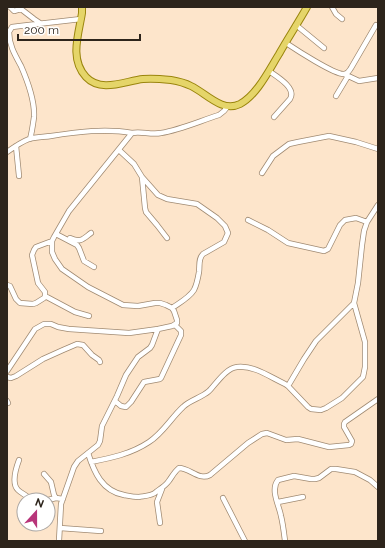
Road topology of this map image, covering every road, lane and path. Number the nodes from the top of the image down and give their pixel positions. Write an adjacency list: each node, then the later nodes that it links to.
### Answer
1 (10, 7): 7 (street)
2 (82, 7): 5 (main road)
3 (307, 7): 8 (main road)
4 (332, 7): 6 (street)
5 (81, 19): 7 (street); 16 (main road)
6 (342, 19)
7 (40, 23): 19 (street)
8 (296, 25): 10 (main road); 11 (street)
9 (376, 25): 13 (street)
10 (286, 43): 12 (main road); 13 (street)
11 (324, 48)
12 (269, 71): 16 (main road); 17 (street)
13 (346, 75): 14 (street); 15 (street)
14 (378, 78)
15 (336, 96)
16 (228, 106): 18 (street)
17 (274, 117)
18 (132, 133): 19 (street); 22 (street)
19 (30, 139): 20 (street)
20 (16, 146): 23 (street); 25 (street)
21 (378, 149): 24 (street)
22 (119, 150): 26 (street); 31 (street)
23 (7, 152)
24 (262, 172)
25 (19, 176)
26 (142, 177): 32 (street); 39 (street)
27 (378, 205): 29 (street)
28 (248, 220): 29 (street)
29 (367, 222): 38 (street)
30 (92, 233): 33 (street)
31 (56, 234): 33 (street); 34 (street)
32 (167, 238)
33 (65, 239): 35 (street)
34 (52, 242): 37 (street); 39 (street)
35 (94, 267)
36 (7, 285): 37 (street)
37 (45, 296): 40 (street)
38 (354, 302): 46 (street); 46 (street)
39 (172, 308): 41 (street)
40 (89, 316)
41 (175, 325): 42 (street); 48 (street)
42 (158, 329): 44 (street); 48 (street)
43 (100, 362): 45 (street)
44 (7, 371)
45 (7, 377)
46 (288, 386): 51 (street)
47 (378, 400): 53 (street)
48 (115, 401): 49 (street)
49 (88, 453): 51 (street); 61 (street)
50 (19, 460): 55 (street)
51 (91, 462): 57 (street)
52 (44, 474): 56 (street)
53 (163, 486): 57 (street); 62 (street)
54 (378, 487): 63 (street)
55 (21, 492)
56 (53, 492)
57 (153, 494): 62 (street)
58 (303, 497): 63 (street)
59 (56, 498): 61 (street)
60 (223, 498): 68 (street)
61 (63, 499): 65 (street)
62 (158, 499): 64 (street)
63 (278, 502): 69 (street)
64 (160, 524)
65 (60, 528): 66 (street); 67 (street)
66 (101, 531)
67 (59, 541)
68 (245, 541)
69 (285, 541)

